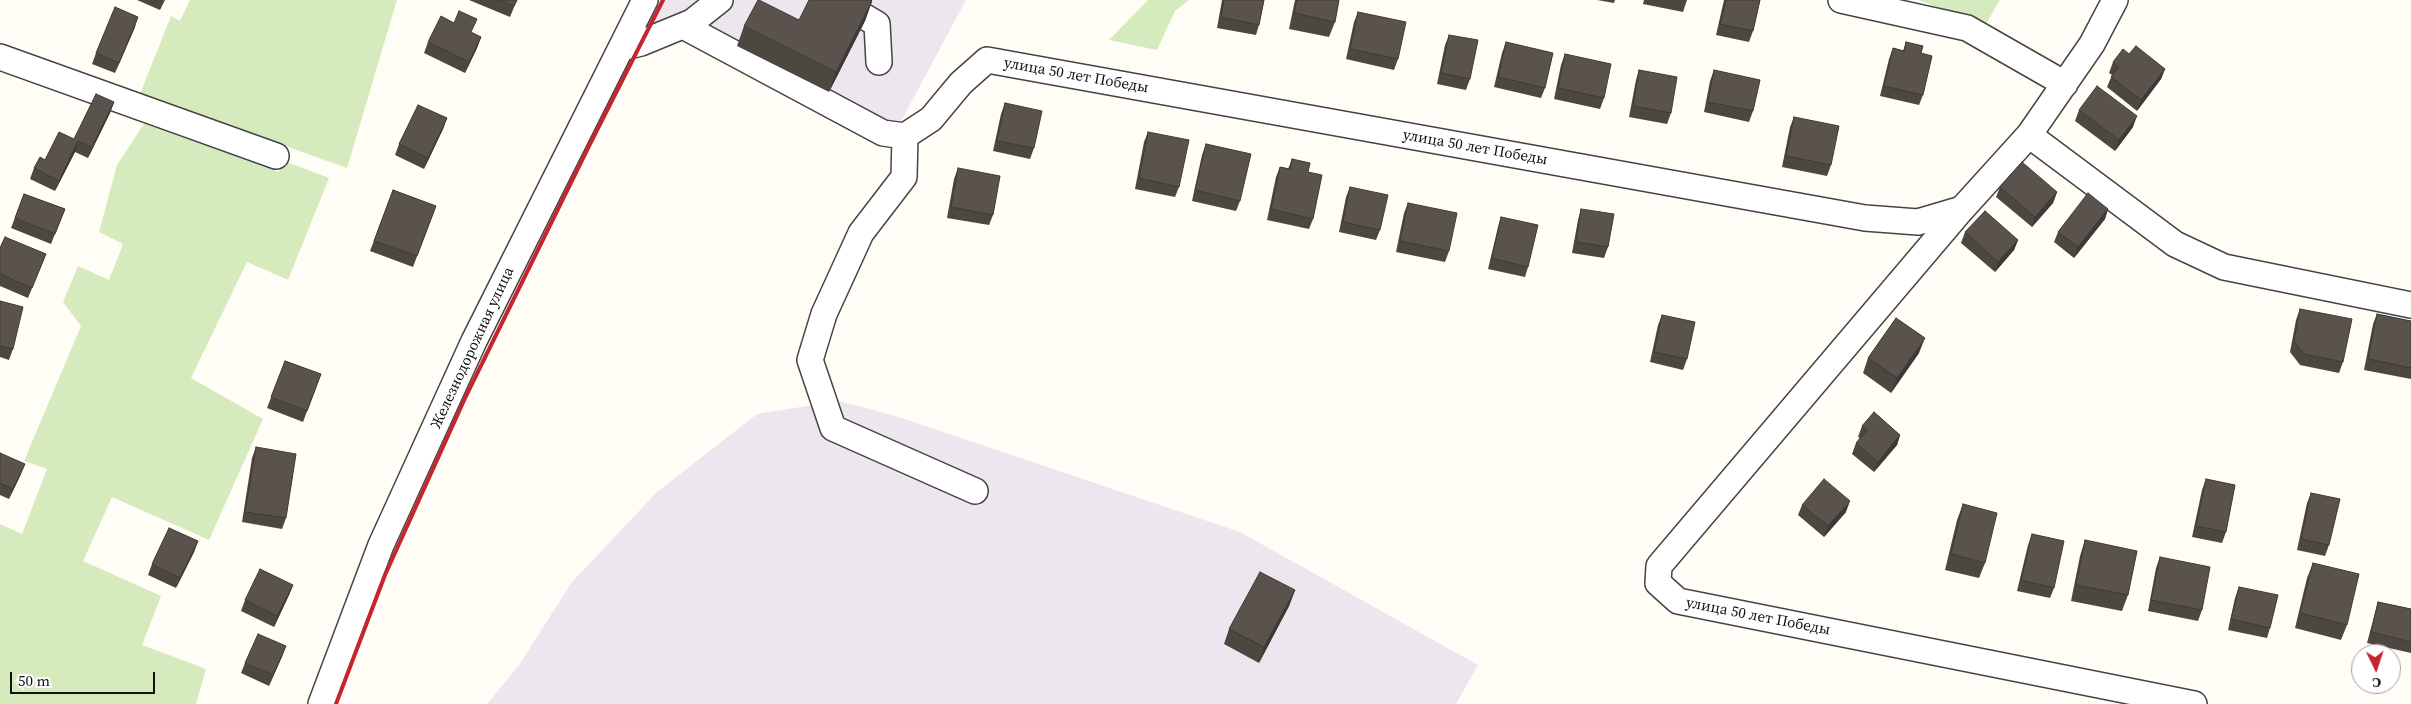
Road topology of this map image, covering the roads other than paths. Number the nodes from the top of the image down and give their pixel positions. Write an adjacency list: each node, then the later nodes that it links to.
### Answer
1 (645, 0): 7 (street, Железнодорожная улица)
2 (720, 0): 6 (street)
3 (836, 0): 9 (street)
4 (1841, 0): 10 (street)
5 (2115, 0): 10 (street, улица 50 лет Победы)
6 (683, 26): 7 (street); 12 (street)
7 (621, 48): 17 (street, Железнодорожная улица)
8 (0, 57): 13 (street)
9 (878, 62)
10 (2065, 84): 11 (street, улица 50 лет Победы)
11 (2029, 135): 14 (street, улица 50 лет Победы); 15 (street)
12 (905, 136): 14 (street, улица 50 лет Победы); 16 (street)
13 (276, 156)
14 (1962, 209): 18 (street, улица 50 лет Победы)
15 (2411, 305)
16 (975, 491)
17 (321, 704)
18 (2194, 704)

